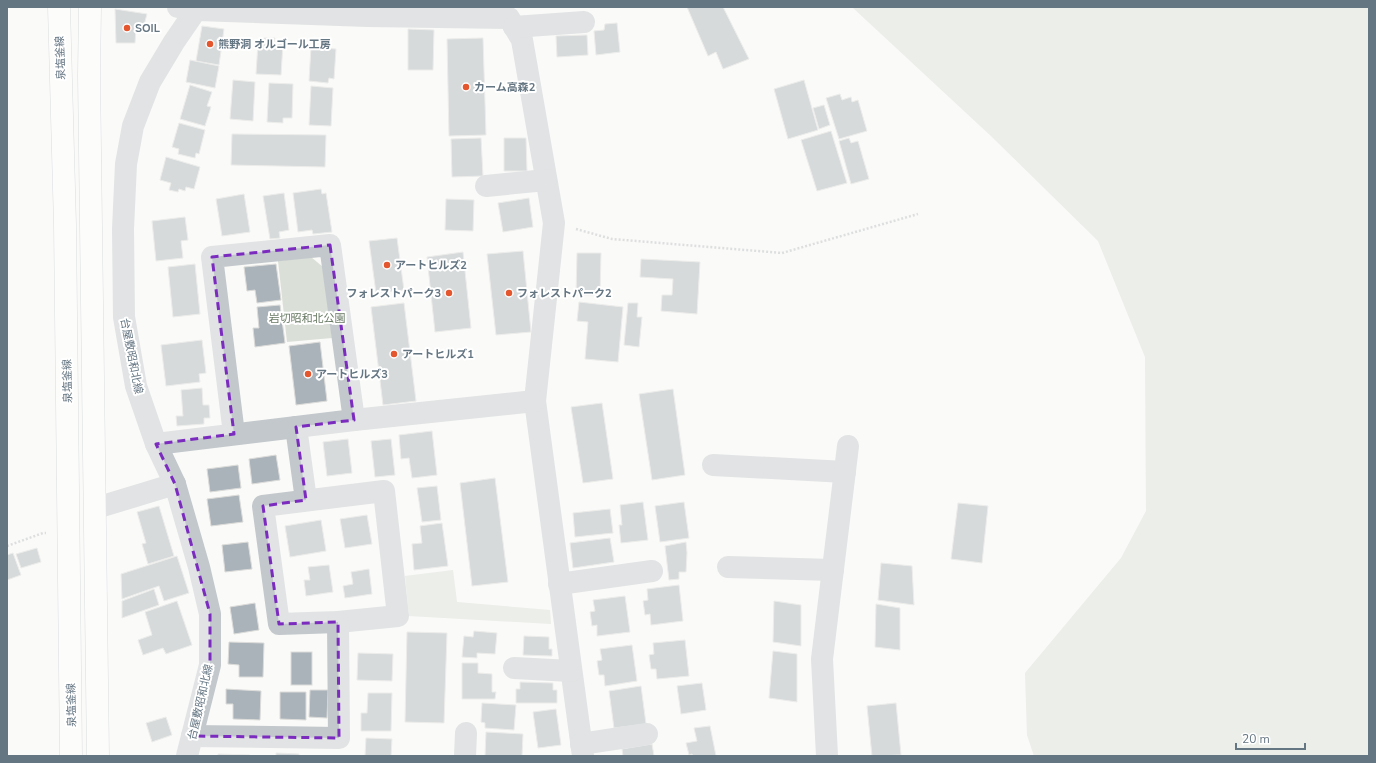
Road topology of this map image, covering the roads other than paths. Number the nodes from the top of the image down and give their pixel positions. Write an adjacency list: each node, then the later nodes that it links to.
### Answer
1 (59, 7): 31 (main road, 泉塩釜線)
2 (90, 7): 19 (main road)
3 (191, 8): 4 (street); 13 (street, 台屋敷昭和北線)
4 (454, 13): 6 (street)
5 (584, 22): 6 (street)
6 (514, 27): 7 (street)
7 (546, 180): 8 (street); 9 (street)
8 (486, 186)
9 (535, 401): 10 (street); 23 (street)
10 (354, 420): 11 (street); 12 (street)
11 (296, 427): 12 (street); 18 (street)
12 (234, 434): 13 (street)
13 (156, 444): 17 (street, 台屋敷昭和北線)
14 (848, 446): 16 (street)
15 (713, 465): 16 (street)
16 (846, 472): 21 (street)
17 (175, 484): 19 (street); 29 (street, 台屋敷昭和北線)
18 (306, 500): 24 (street); 24 (street)
19 (96, 508): 32 (main road)
20 (728, 566): 21 (street)
21 (833, 570): 34 (street)
22 (652, 572): 23 (street)
23 (560, 584): 26 (street)
24 (338, 622): 29 (street)
25 (514, 668): 26 (street)
26 (571, 671): 30 (street)
27 (466, 733): 33 (street)
28 (647, 734): 30 (street)
29 (189, 746)
30 (582, 750)
31 (71, 756)
32 (98, 756)
33 (465, 756)
34 (827, 756)

